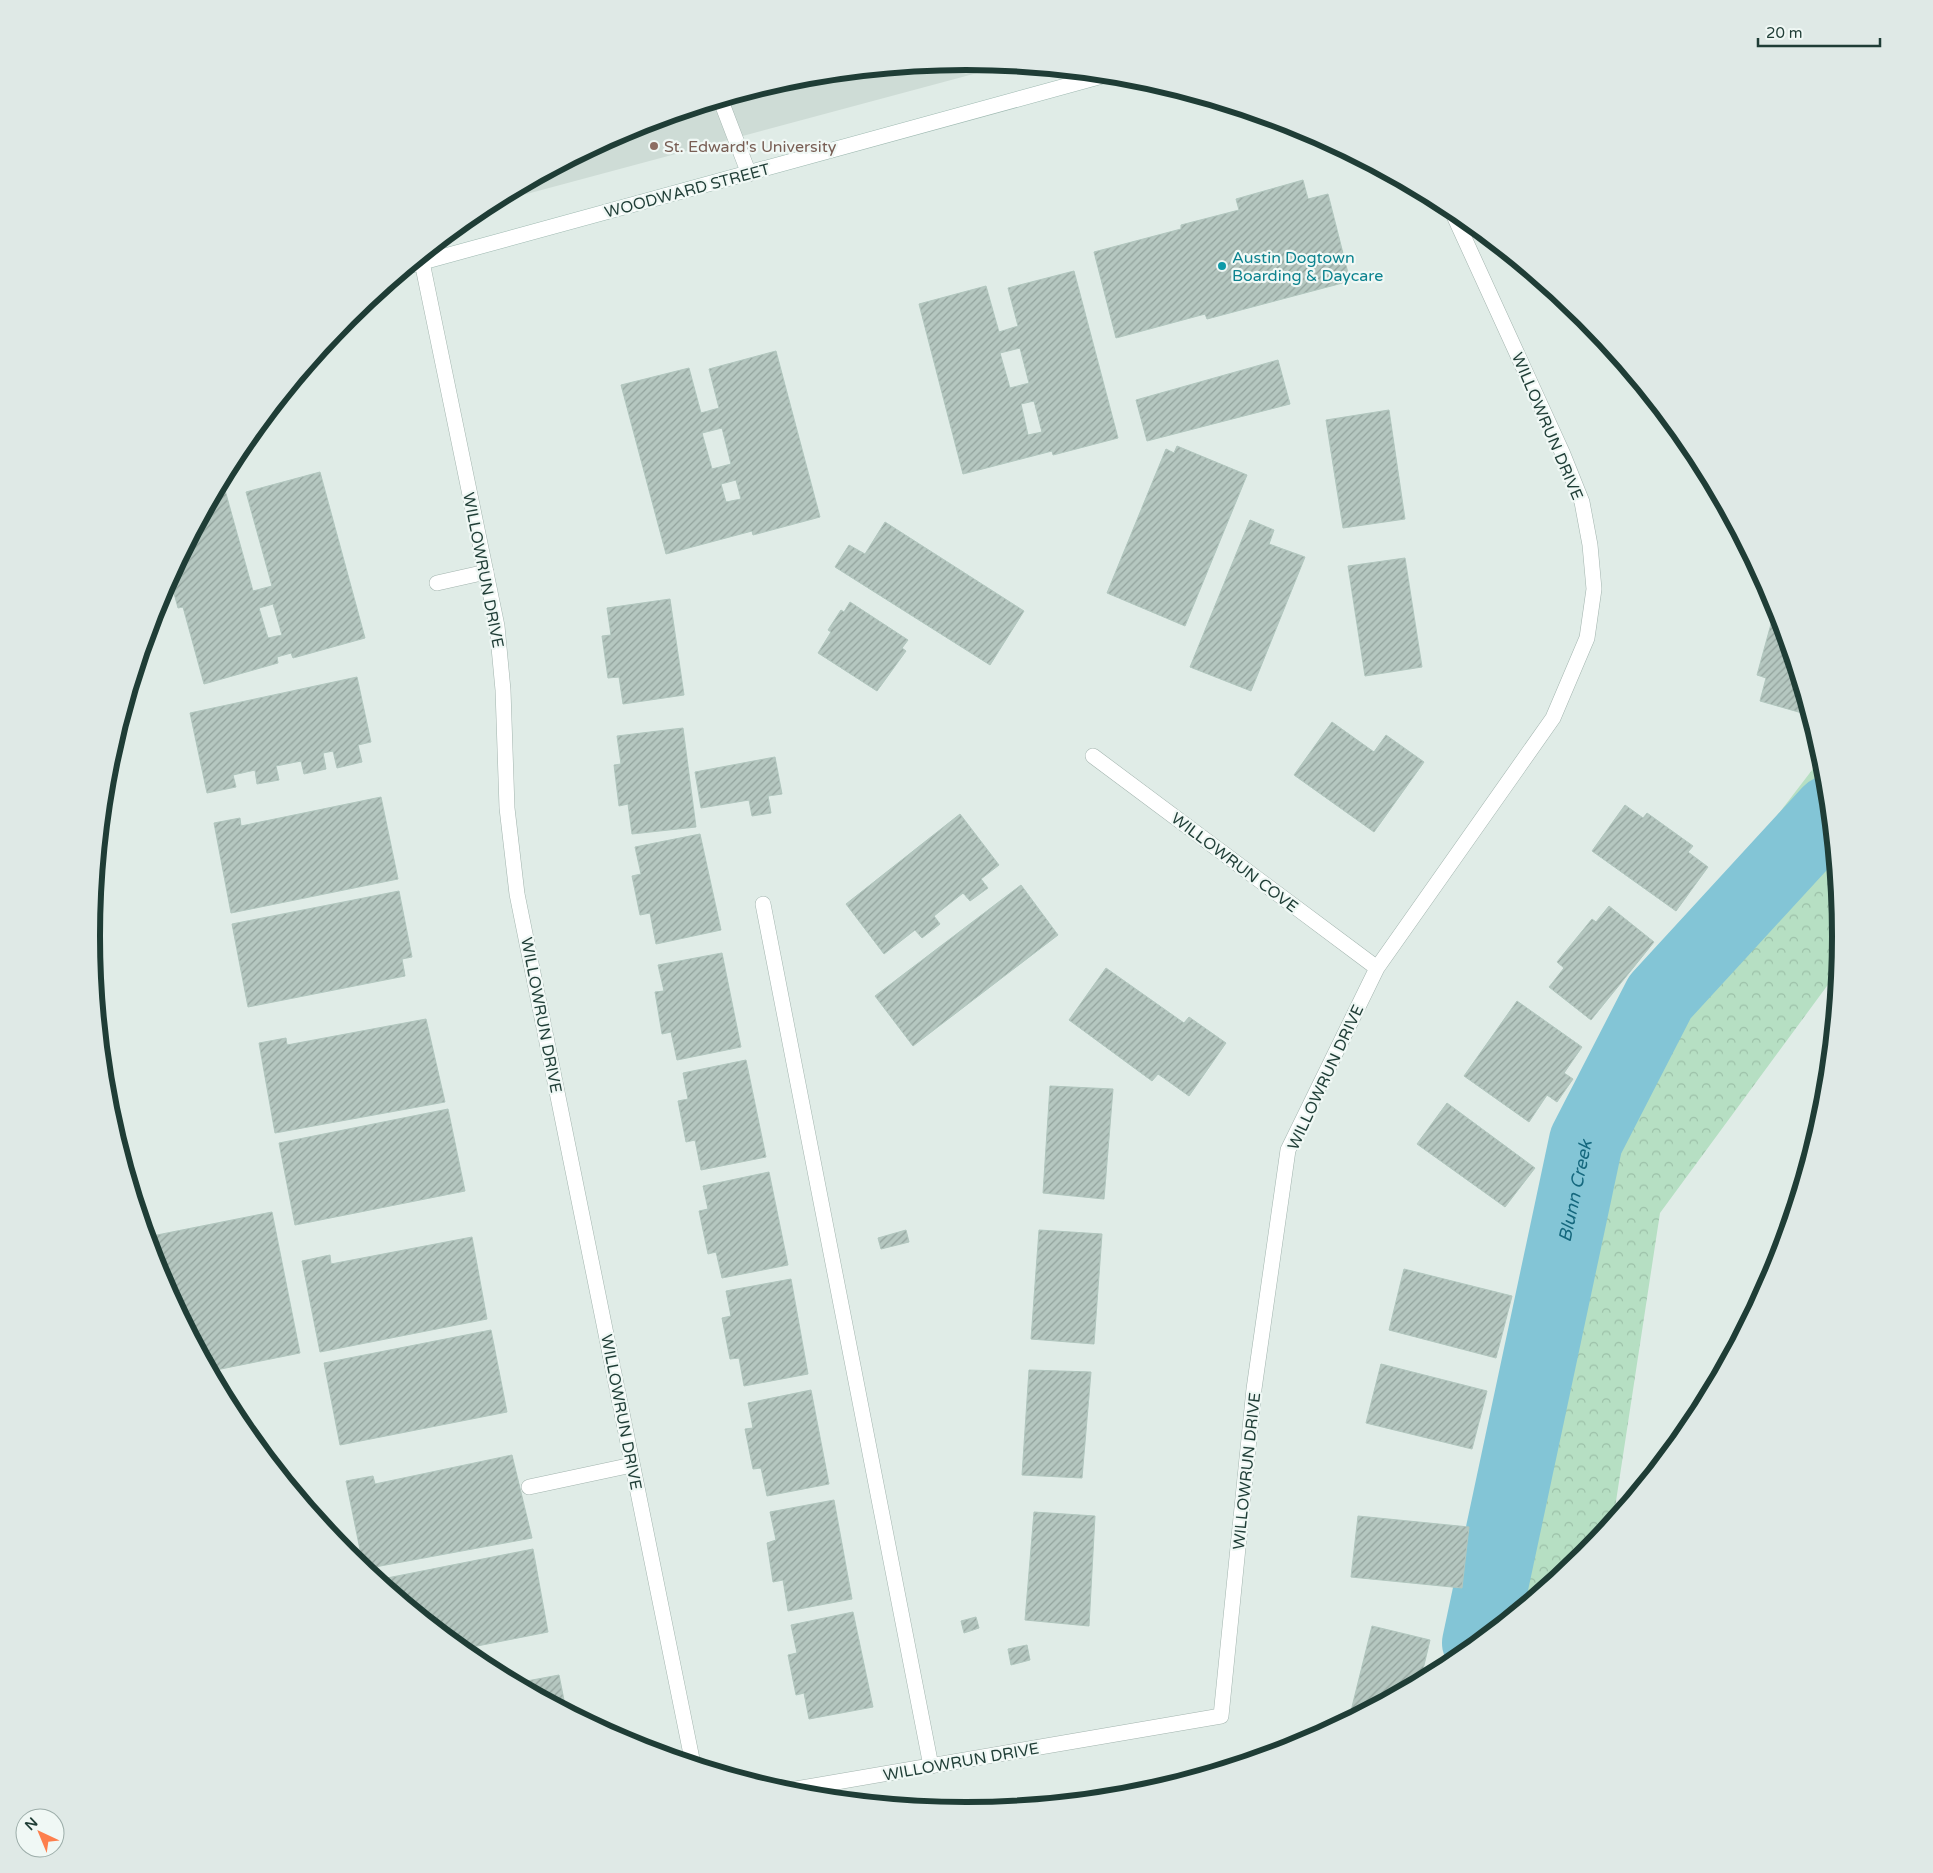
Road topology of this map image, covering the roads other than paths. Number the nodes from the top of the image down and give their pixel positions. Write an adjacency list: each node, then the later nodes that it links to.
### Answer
1 (1091, 79): 3 (street, WOODWARD STREET)
2 (722, 106): 3 (street)
3 (748, 174): 5 (street, WOODWARD STREET)
4 (1457, 223): 11 (street, WILLOWRUN DRIVE)
5 (424, 261)
6 (418, 266): 7 (street, WILLOWRUN DRIVE)
7 (486, 572): 8 (street); 12 (street, WILLOWRUN DRIVE)
8 (437, 583)
9 (1093, 756): 11 (street, WILLOWRUN COVE)
10 (763, 904): 15 (street)
11 (1377, 968): 15 (street, WILLOWRUN DRIVE)
12 (632, 1465): 13 (street); 14 (street, WILLOWRUN DRIVE)
13 (529, 1487)
14 (692, 1758)
15 (930, 1766): 16 (street, WILLOWRUN DRIVE)
16 (805, 1787)

